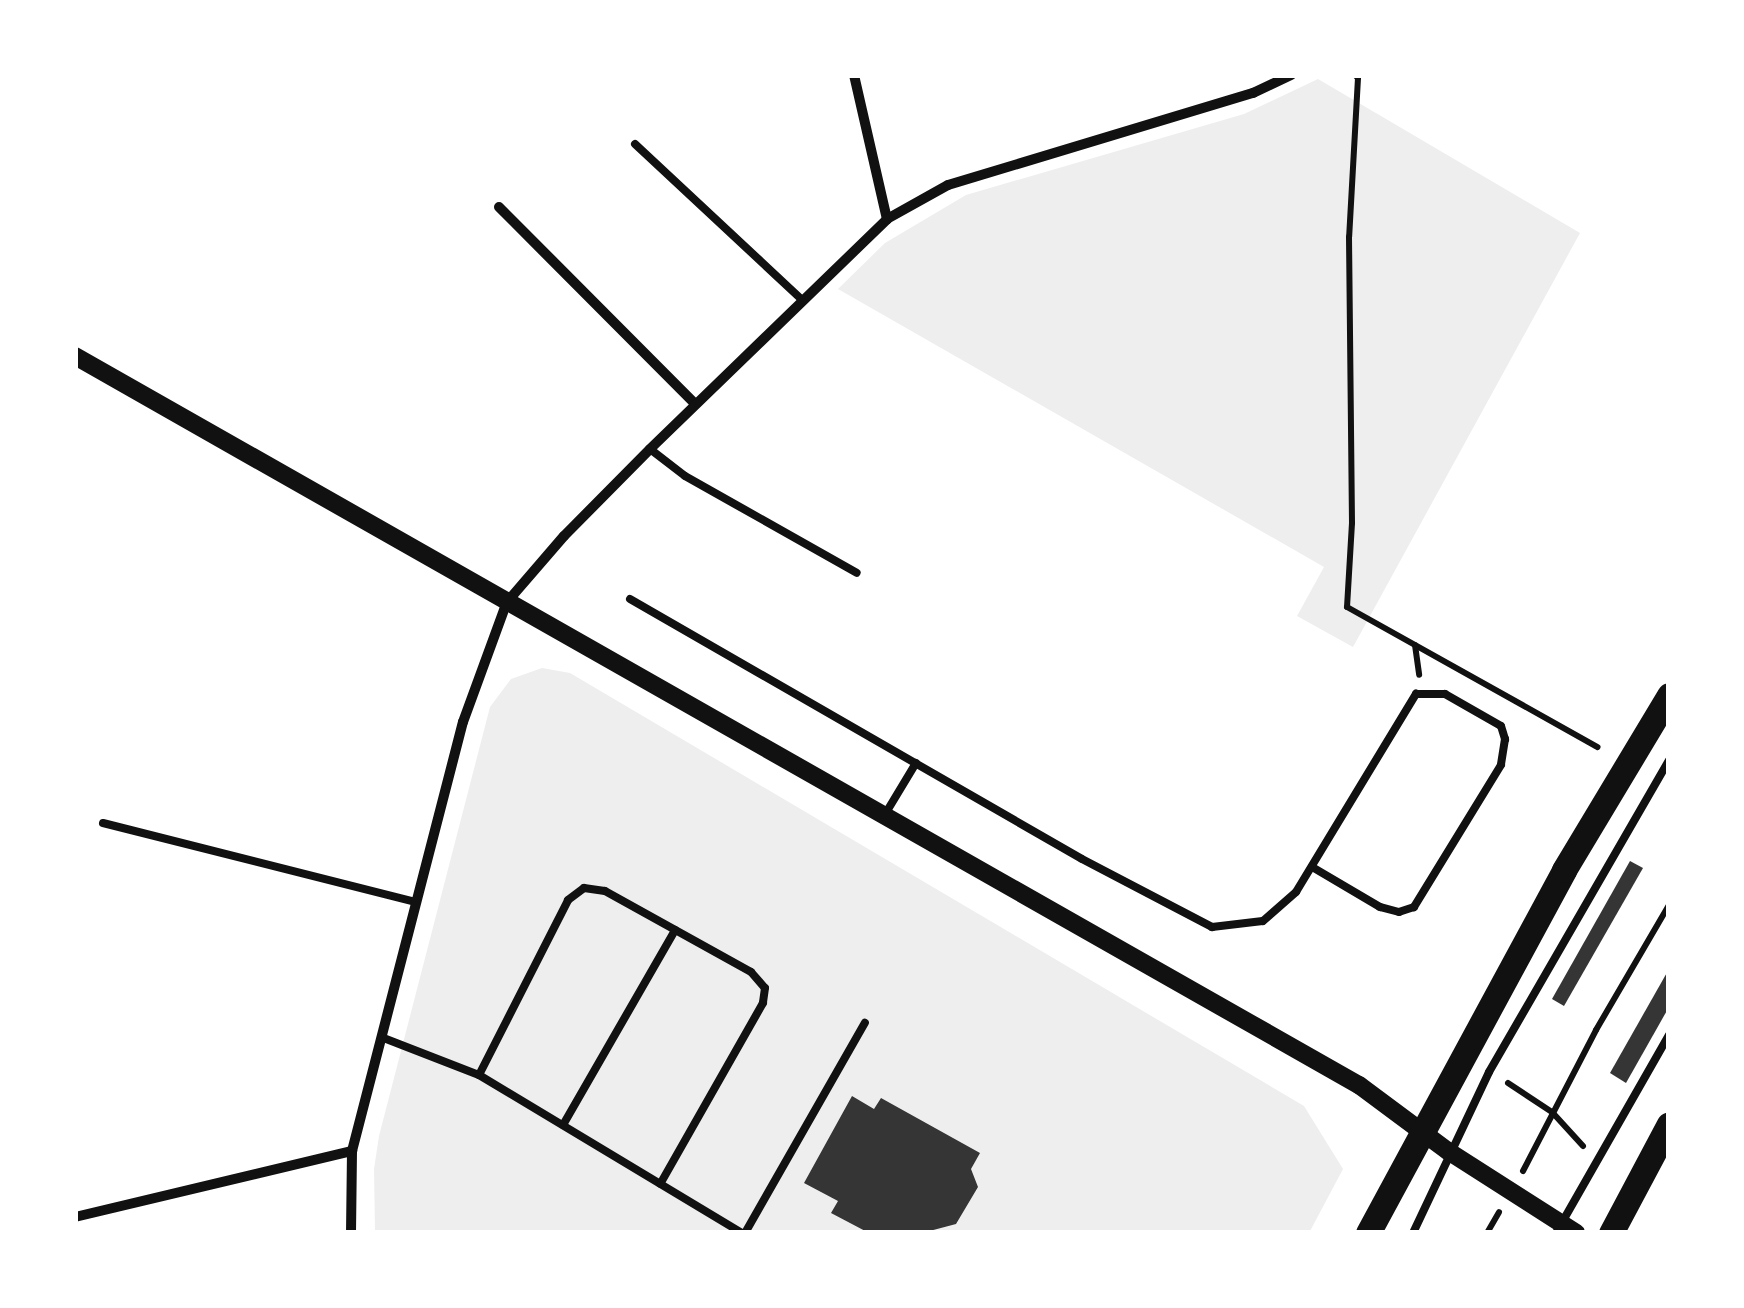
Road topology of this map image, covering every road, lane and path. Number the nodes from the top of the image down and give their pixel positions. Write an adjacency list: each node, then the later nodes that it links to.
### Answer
1 (854, 75): 6 (street)
2 (1291, 75): 6 (street)
3 (1355, 75): 15 (path)
4 (635, 144): 7 (lane)
5 (499, 207): 9 (street)
6 (887, 219): 7 (street)
7 (801, 299): 9 (street)
8 (75, 356): 13 (street)
9 (695, 404): 10 (street)
10 (650, 448): 11 (lane); 13 (street)
11 (857, 574)
12 (630, 599): 17 (lane)
13 (507, 602): 18 (street); 21 (street)
14 (1669, 695): 32 (main road)
15 (1597, 747)
16 (1669, 760): 35 (lane)
17 (916, 763): 18 (lane); 20 (lane)
18 (884, 816): 32 (street)
19 (103, 823): 21 (lane)
20 (1312, 867): 20 (lane)
21 (416, 902): 26 (street)
22 (1669, 905): 29 (path)
23 (675, 930): 27 (lane); 31 (lane); 37 (lane)
24 (865, 1022): 41 (lane)
25 (1669, 1036): 39 (lane)
26 (382, 1038): 27 (lane); 34 (street)
27 (480, 1075): 31 (lane)
28 (1508, 1084): 29 (path)
29 (1552, 1112): 33 (path); 36 (path)
30 (1669, 1124): 44 (main road)
31 (562, 1126): 37 (lane)
32 (1420, 1130): 35 (street); 42 (main road)
33 (1584, 1146)
34 (352, 1151): 38 (street); 40 (street)
35 (1448, 1151): 39 (street); 43 (lane)
36 (1532, 1155)
37 (660, 1184): 41 (lane)
38 (75, 1216)
39 (1564, 1230)
40 (351, 1233)
41 (744, 1233)
42 (1368, 1233)
43 (1413, 1233)
44 (1611, 1233)

